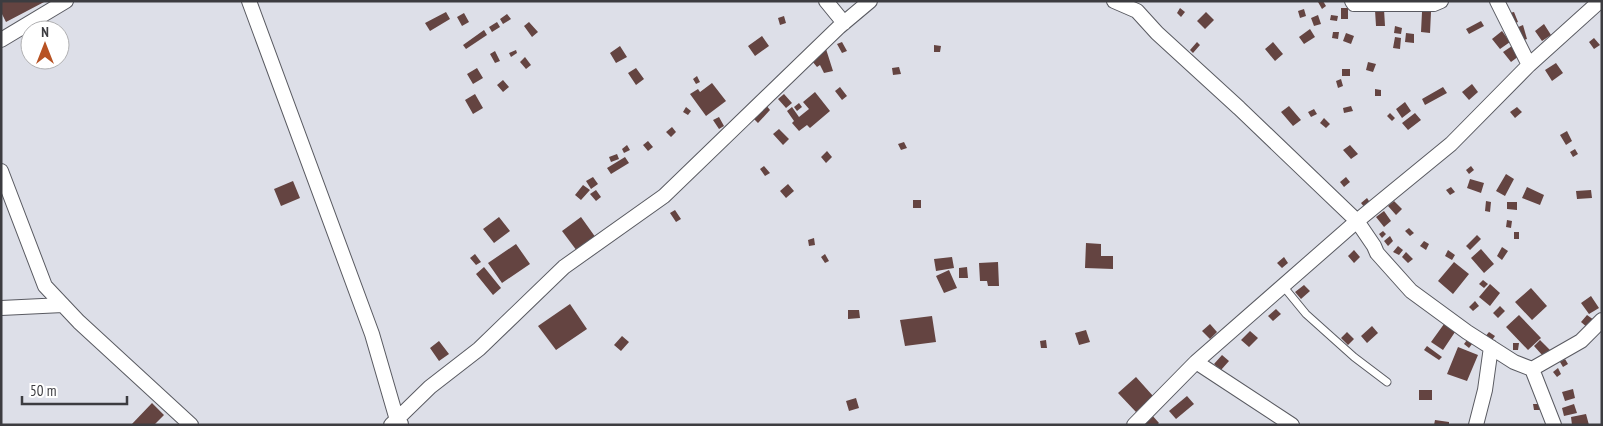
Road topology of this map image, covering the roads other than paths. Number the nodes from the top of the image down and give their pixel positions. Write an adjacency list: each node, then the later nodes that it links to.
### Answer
1 (66, 1): 11 (street)
2 (249, 1): 23 (street)
3 (826, 1): 10 (street)
4 (870, 1): 10 (street)
5 (1114, 1): 14 (street)
6 (1352, 1): 7 (street)
7 (1441, 1)
8 (1497, 1): 12 (street)
9 (1600, 1): 12 (street)
10 (844, 23): 23 (street)
11 (1, 40)
12 (1529, 64): 14 (street)
13 (1, 171): 16 (street)
14 (1357, 221): 15 (street); 19 (street)
15 (1283, 286): 20 (street); 22 (lane)
16 (63, 305): 17 (street); 24 (street)
17 (1, 308)
18 (1602, 320): 21 (street)
19 (1491, 347): 21 (street); 27 (street)
20 (1196, 362): 25 (street); 26 (street)
21 (1532, 369): 28 (street)
22 (1387, 382)
23 (397, 423)
24 (191, 425)
25 (1134, 425)
26 (1292, 425)
27 (1476, 425)
28 (1554, 425)

